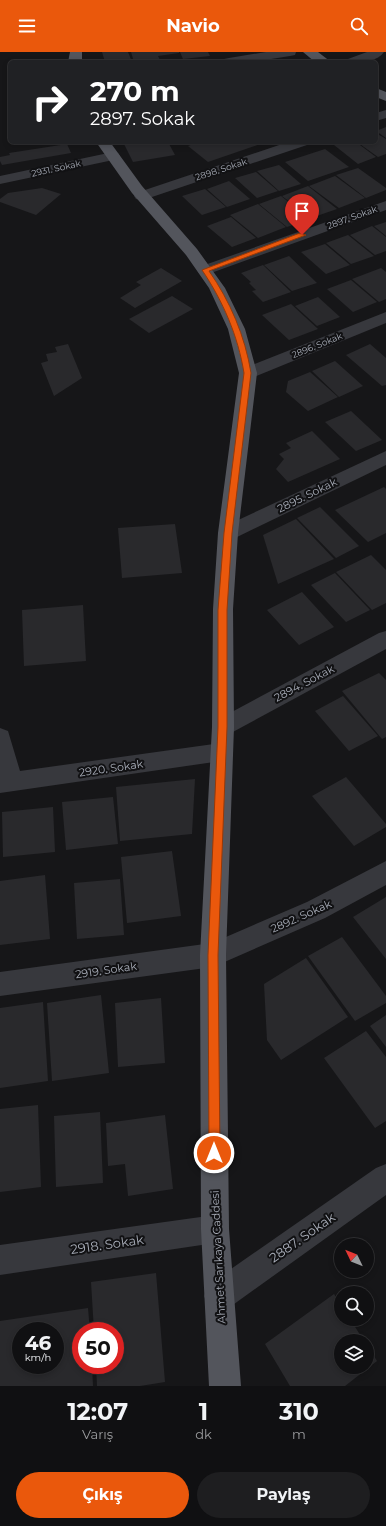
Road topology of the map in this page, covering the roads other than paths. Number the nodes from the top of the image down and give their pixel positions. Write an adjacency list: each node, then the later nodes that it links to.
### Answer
1 (290, 52): 4 (street)
2 (309, 52): 5 (main road)
3 (378, 52): 6 (street)
4 (241, 60)
5 (321, 60)
6 (358, 60)
7 (296, 144): 10 (street, 2898. Sokak)
8 (108, 149): 9 (street, 2931. Sokak); 10 (main road, Ahmet Sarıkaya Caddesi)
9 (0, 180)
10 (141, 196): 12 (main road, Ahmet Sarıkaya Caddesi)
11 (386, 205): 12 (street, 2897. Sokak)
12 (205, 270): 14 (main road, Ahmet Sarıkaya Caddesi)
13 (386, 317): 14 (street, 2896. Sokak)
14 (248, 373): 16 (main road, Ahmet Sarıkaya Caddesi)
15 (386, 457): 16 (street, 2895. Sokak)
16 (228, 533): 18 (main road, Ahmet Sarıkaya Caddesi)
17 (386, 639): 18 (street, 2894. Sokak)
18 (222, 727): 20 (main road, Ahmet Sarıkaya Caddesi)
19 (0, 737): 21 (street)
20 (221, 752): 21 (street, 2920. Sokak); 23 (main road, Ahmet Sarıkaya Caddesi)
21 (6, 782)
22 (386, 872): 23 (street, 2892. Sokak)
23 (213, 955): 24 (street, 2919. Sokak); 26 (main road, Ahmet Sarıkaya Caddesi)
24 (0, 984)
25 (386, 1178): 28 (street, 2887. Sokak)
26 (215, 1229): 27 (street, 2918. Sokak); 28 (main road, Ahmet Sarıkaya Caddesi)
27 (0, 1260)
28 (219, 1296): 29 (main road, Ahmet Sarıkaya Caddesi)
29 (225, 1386)

